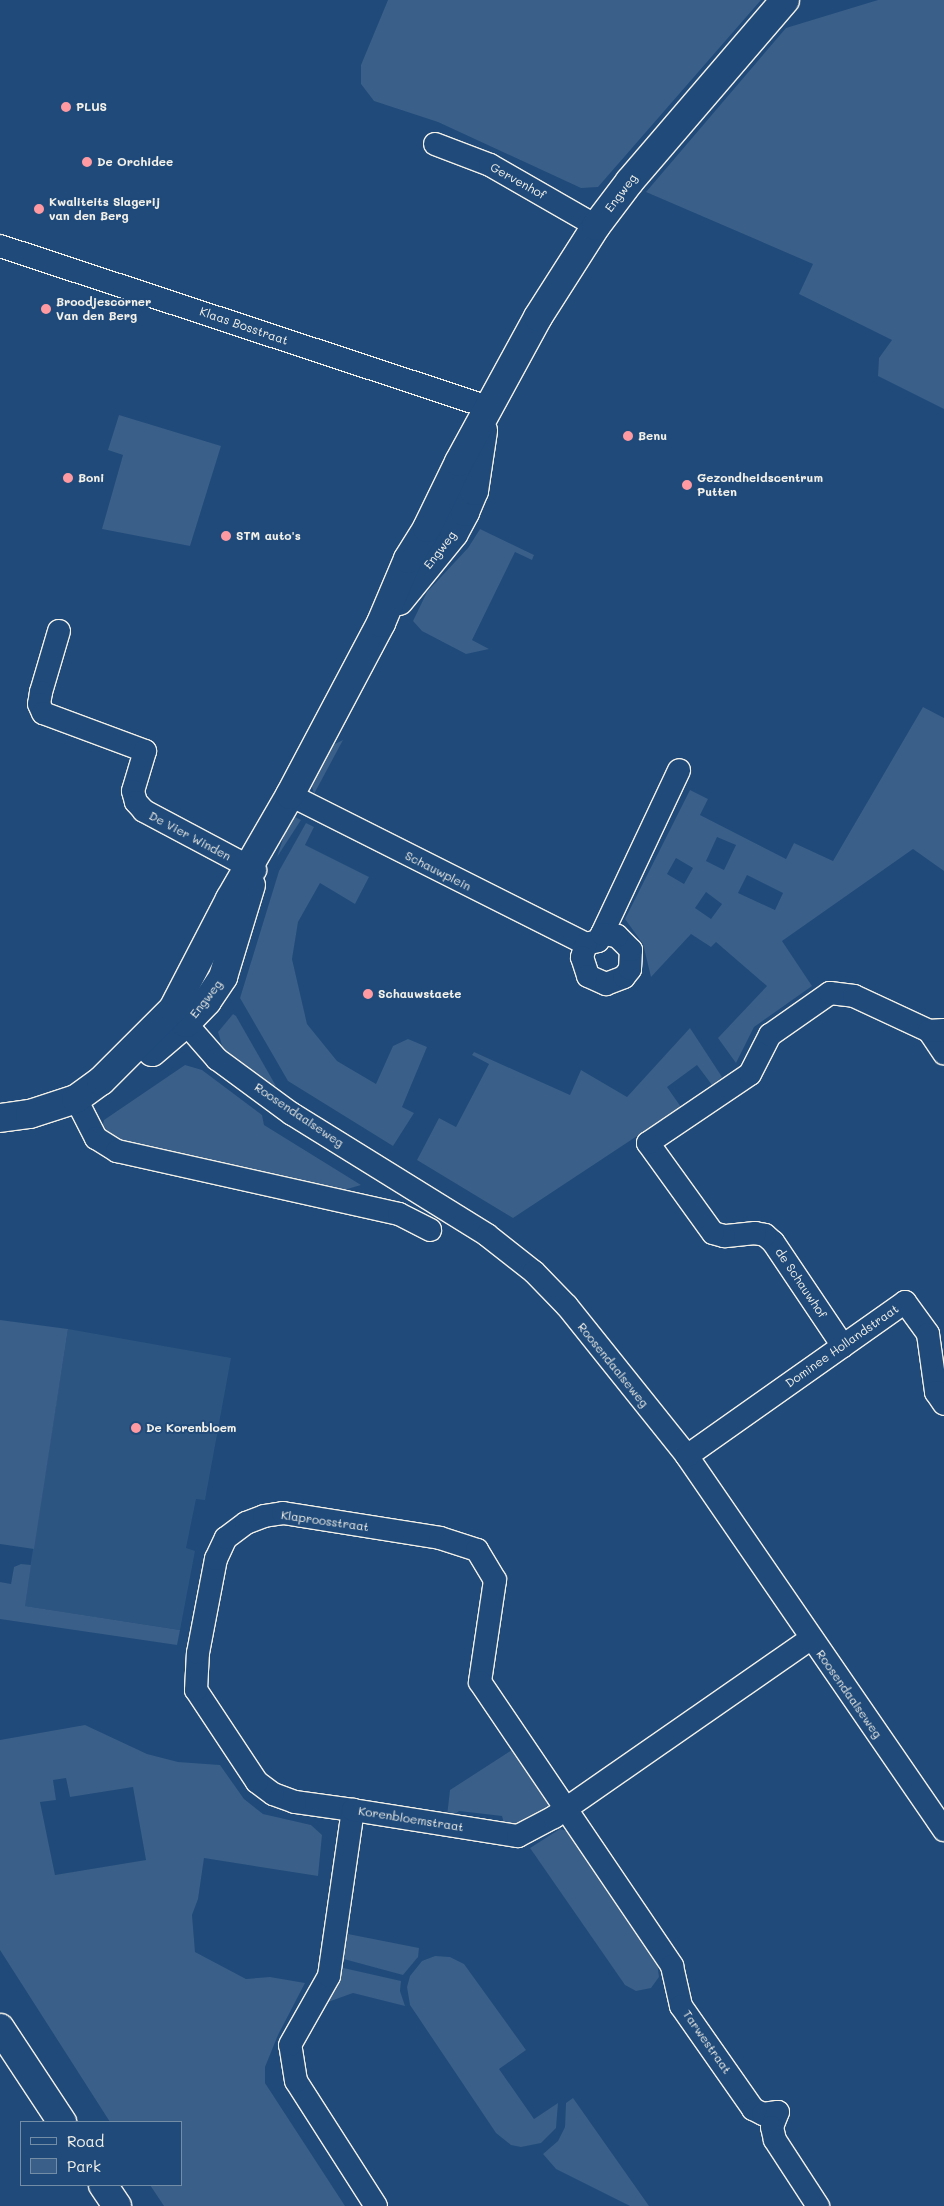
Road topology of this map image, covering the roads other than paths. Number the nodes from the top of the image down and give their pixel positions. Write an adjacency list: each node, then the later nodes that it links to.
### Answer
1 (785, 0): 3 (street, Engweg)
2 (435, 144): 3 (street, Gervenhof)
3 (596, 226): 5 (street, Engweg)
4 (0, 246): 5 (street, Klaas Bosstraat)
5 (488, 407): 8 (street, Engweg)
6 (59, 631): 9 (street, De Vier Winden)
7 (679, 770): 8 (street, Schauwplein)
8 (290, 795): 9 (street, Engweg)
9 (255, 861): 10 (street, Engweg)
10 (180, 1016): 13 (street, Engweg); 18 (street, Roosendaalseweg)
11 (936, 1030): 12 (street); 16 (street, de Schauwhof)
12 (944, 1053)
13 (76, 1100): 14 (street, Engweg); 15 (street)
14 (0, 1118)
15 (430, 1230)
16 (843, 1346): 17 (street, Dominee Hollandstraat); 18 (street, Dominee Hollandstraat)
17 (944, 1404)
18 (686, 1456): 19 (street, Roosendaalseweg)
19 (810, 1639): 20 (street, Korenbloemstraat); 22 (street, Roosendaalseweg)
20 (564, 1808): 21 (street, Korenbloemstraat); 21 (street, Klaproosstraat); 28 (street, Tarwestraat)
21 (353, 1810): 27 (street, Korenbloemstraat)
22 (944, 1830)
23 (0, 2028): 24 (street)
24 (61, 2121)
25 (104, 2186): 26 (street)
26 (117, 2206)
27 (376, 2206)
28 (818, 2206)

